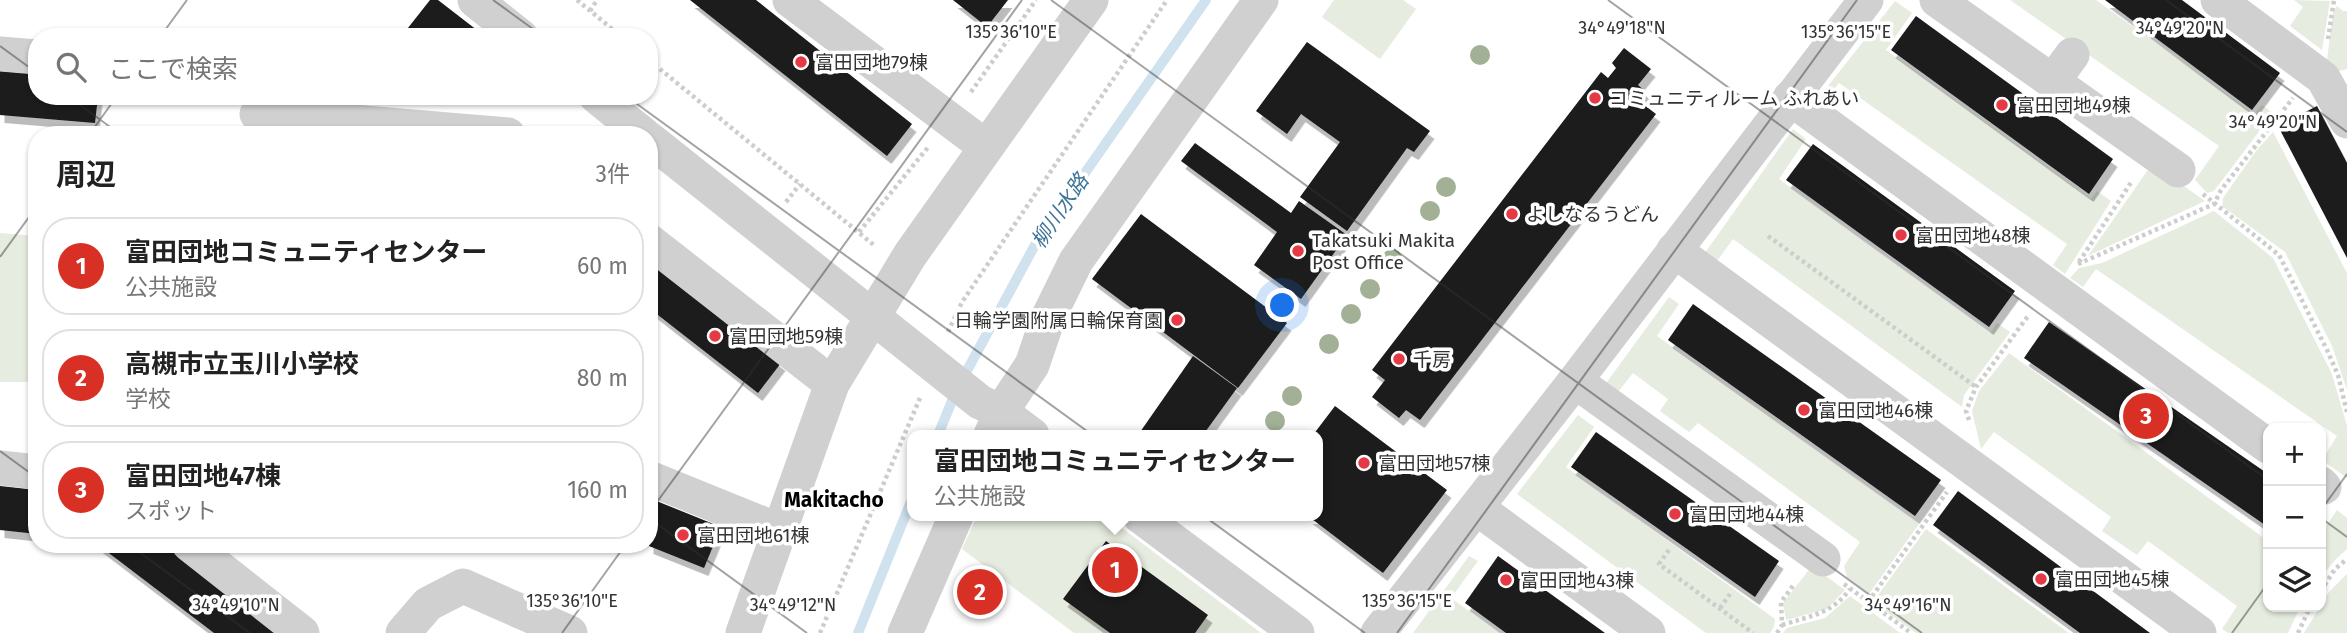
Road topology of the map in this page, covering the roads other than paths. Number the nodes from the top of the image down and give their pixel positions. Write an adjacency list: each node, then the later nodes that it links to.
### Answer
1 (475, 0): 8 (street)
2 (790, 0): 18 (street)
3 (1261, 0): 25 (street)
4 (1866, 0): 11 (street)
5 (1937, 0): 19 (street)
6 (2218, 0): 14 (street)
7 (1082, 3): 18 (street)
8 (511, 28)
9 (0, 54): 10 (street)
10 (28, 56)
11 (1790, 98): 21 (street); 27 (street)
12 (607, 105): 16 (street)
13 (257, 114): 15 (street)
14 (2347, 121)
15 (400, 126)
16 (633, 126)
17 (658, 146): 22 (street)
18 (986, 147): 22 (street)
19 (2165, 161)
20 (658, 249): 24 (street)
21 (1674, 250): 23 (street); 45 (street)
22 (872, 316): 24 (street); 25 (street)
23 (1576, 380): 31 (street); 36 (street)
24 (832, 384): 34 (street)
25 (991, 416): 26 (street)
26 (1021, 430)
27 (2263, 442)
28 (0, 468): 29 (street)
29 (28, 471)
30 (658, 482): 34 (street)
31 (1476, 508): 43 (street); 44 (street)
32 (954, 521): 41 (street)
33 (1147, 521): 42 (street)
34 (779, 531): 40 (street)
35 (200, 553): 37 (street)
36 (1820, 556)
37 (302, 633)
38 (403, 633): 39 (street)
39 (570, 633)
40 (743, 633)
41 (905, 633)
42 (1297, 633)
43 (1378, 633)
44 (1648, 633)
45 (2199, 633)

